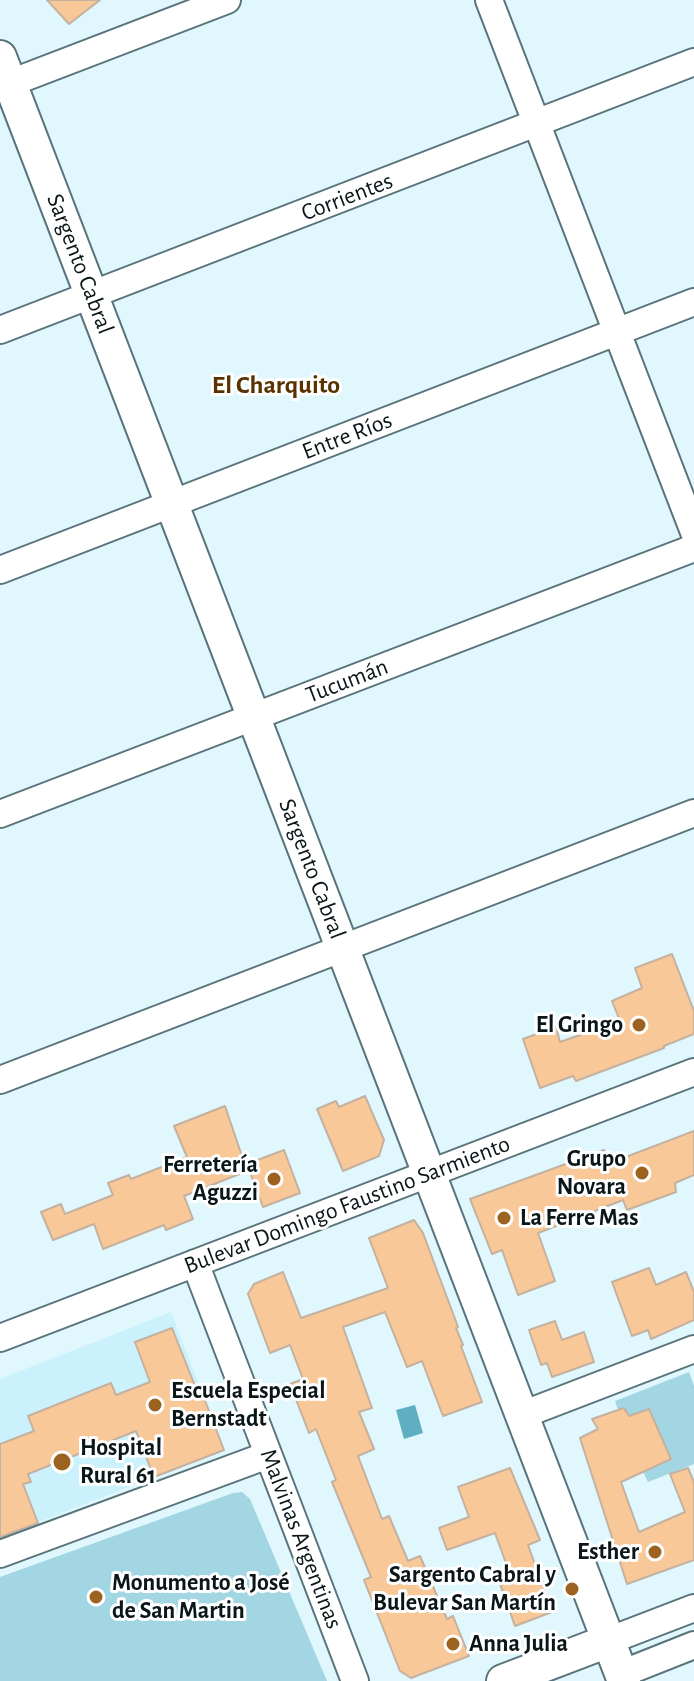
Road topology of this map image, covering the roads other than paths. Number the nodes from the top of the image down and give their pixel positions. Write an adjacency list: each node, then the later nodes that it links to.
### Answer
1 (227, 0): 4 (street)
2 (489, 0): 5 (street)
3 (694, 62): 5 (street, Corrientes)
4 (3, 76): 6 (main road, Sargento Cabral)
5 (537, 123): 6 (street, Corrientes); 9 (street)
6 (91, 295): 8 (street, Corrientes); 10 (main road, Sargento Cabral)
7 (694, 302): 9 (street, Entre Ríos)
8 (0, 330)
9 (617, 332): 10 (street, Entre Ríos); 11 (street)
10 (171, 504): 13 (street, Entre Ríos); 14 (main road, Sargento Cabral)
11 (694, 532)
12 (694, 548): 14 (street, Tucumán)
13 (0, 570)
14 (253, 717): 16 (street, Tucumán); 17 (main road, Sargento Cabral)
15 (694, 813): 17 (street)
16 (0, 814)
17 (342, 948): 19 (street); 20 (main road, Sargento Cabral)
18 (694, 1072): 20 (street, Bulevar Domingo Faustino Sarmiento)
19 (0, 1080)
20 (429, 1173): 21 (street, Bulevar Domingo Faustino Sarmiento); 24 (main road, Sargento Cabral)
21 (195, 1263): 22 (street, Bulevar Domingo Faustino Sarmiento); 25 (street, Malvinas Argentinas)
22 (2, 1330)
23 (694, 1349): 24 (street)
24 (522, 1415): 28 (main road, Sargento Cabral)
25 (268, 1455): 26 (street); 31 (street, Malvinas Argentinas)
26 (0, 1554)
27 (694, 1608): 28 (street)
28 (608, 1641): 30 (main road, Sargento Cabral); 32 (main road)
29 (694, 1645): 30 (street)
30 (615, 1679)
31 (355, 1681)
32 (503, 1681)

